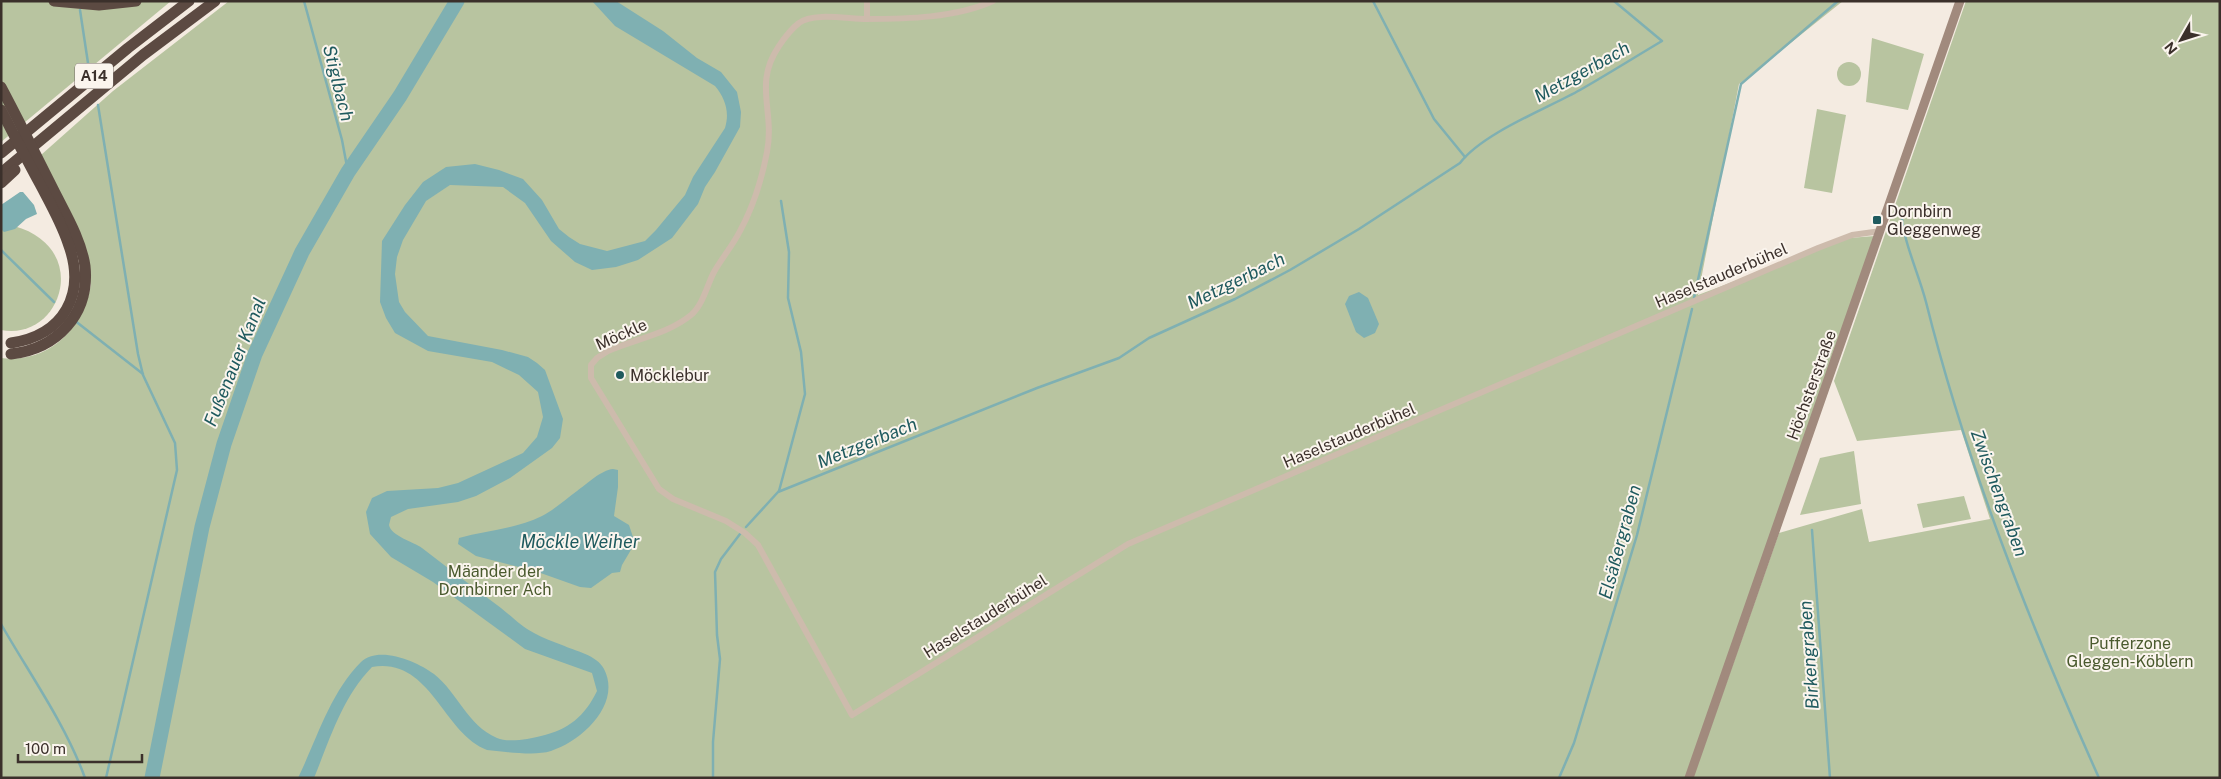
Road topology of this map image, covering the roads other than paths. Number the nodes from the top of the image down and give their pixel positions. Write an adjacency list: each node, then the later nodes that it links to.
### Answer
1 (54, 1): 2 (highway)
2 (136, 1)
3 (189, 1): 12 (highway, A14)
4 (215, 1): 11 (highway, A14)
5 (993, 1): 8 (street, Möckle)
6 (1960, 1): 15 (main road, Höchsterstraße)
7 (867, 2): 8 (street)
8 (867, 19): 17 (street, Möckle)
9 (1, 86): 16 (highway, bridge)
10 (1, 110): 16 (highway, bridge)
11 (50, 132): 13 (highway, A14); 14 (highway)
12 (1, 153)
13 (1, 173)
14 (1, 183)
15 (1881, 231): 17 (street, Haselstauderbühel); 18 (main road, Höchsterstraße)
16 (6, 348)
17 (852, 715)
18 (1689, 778)

